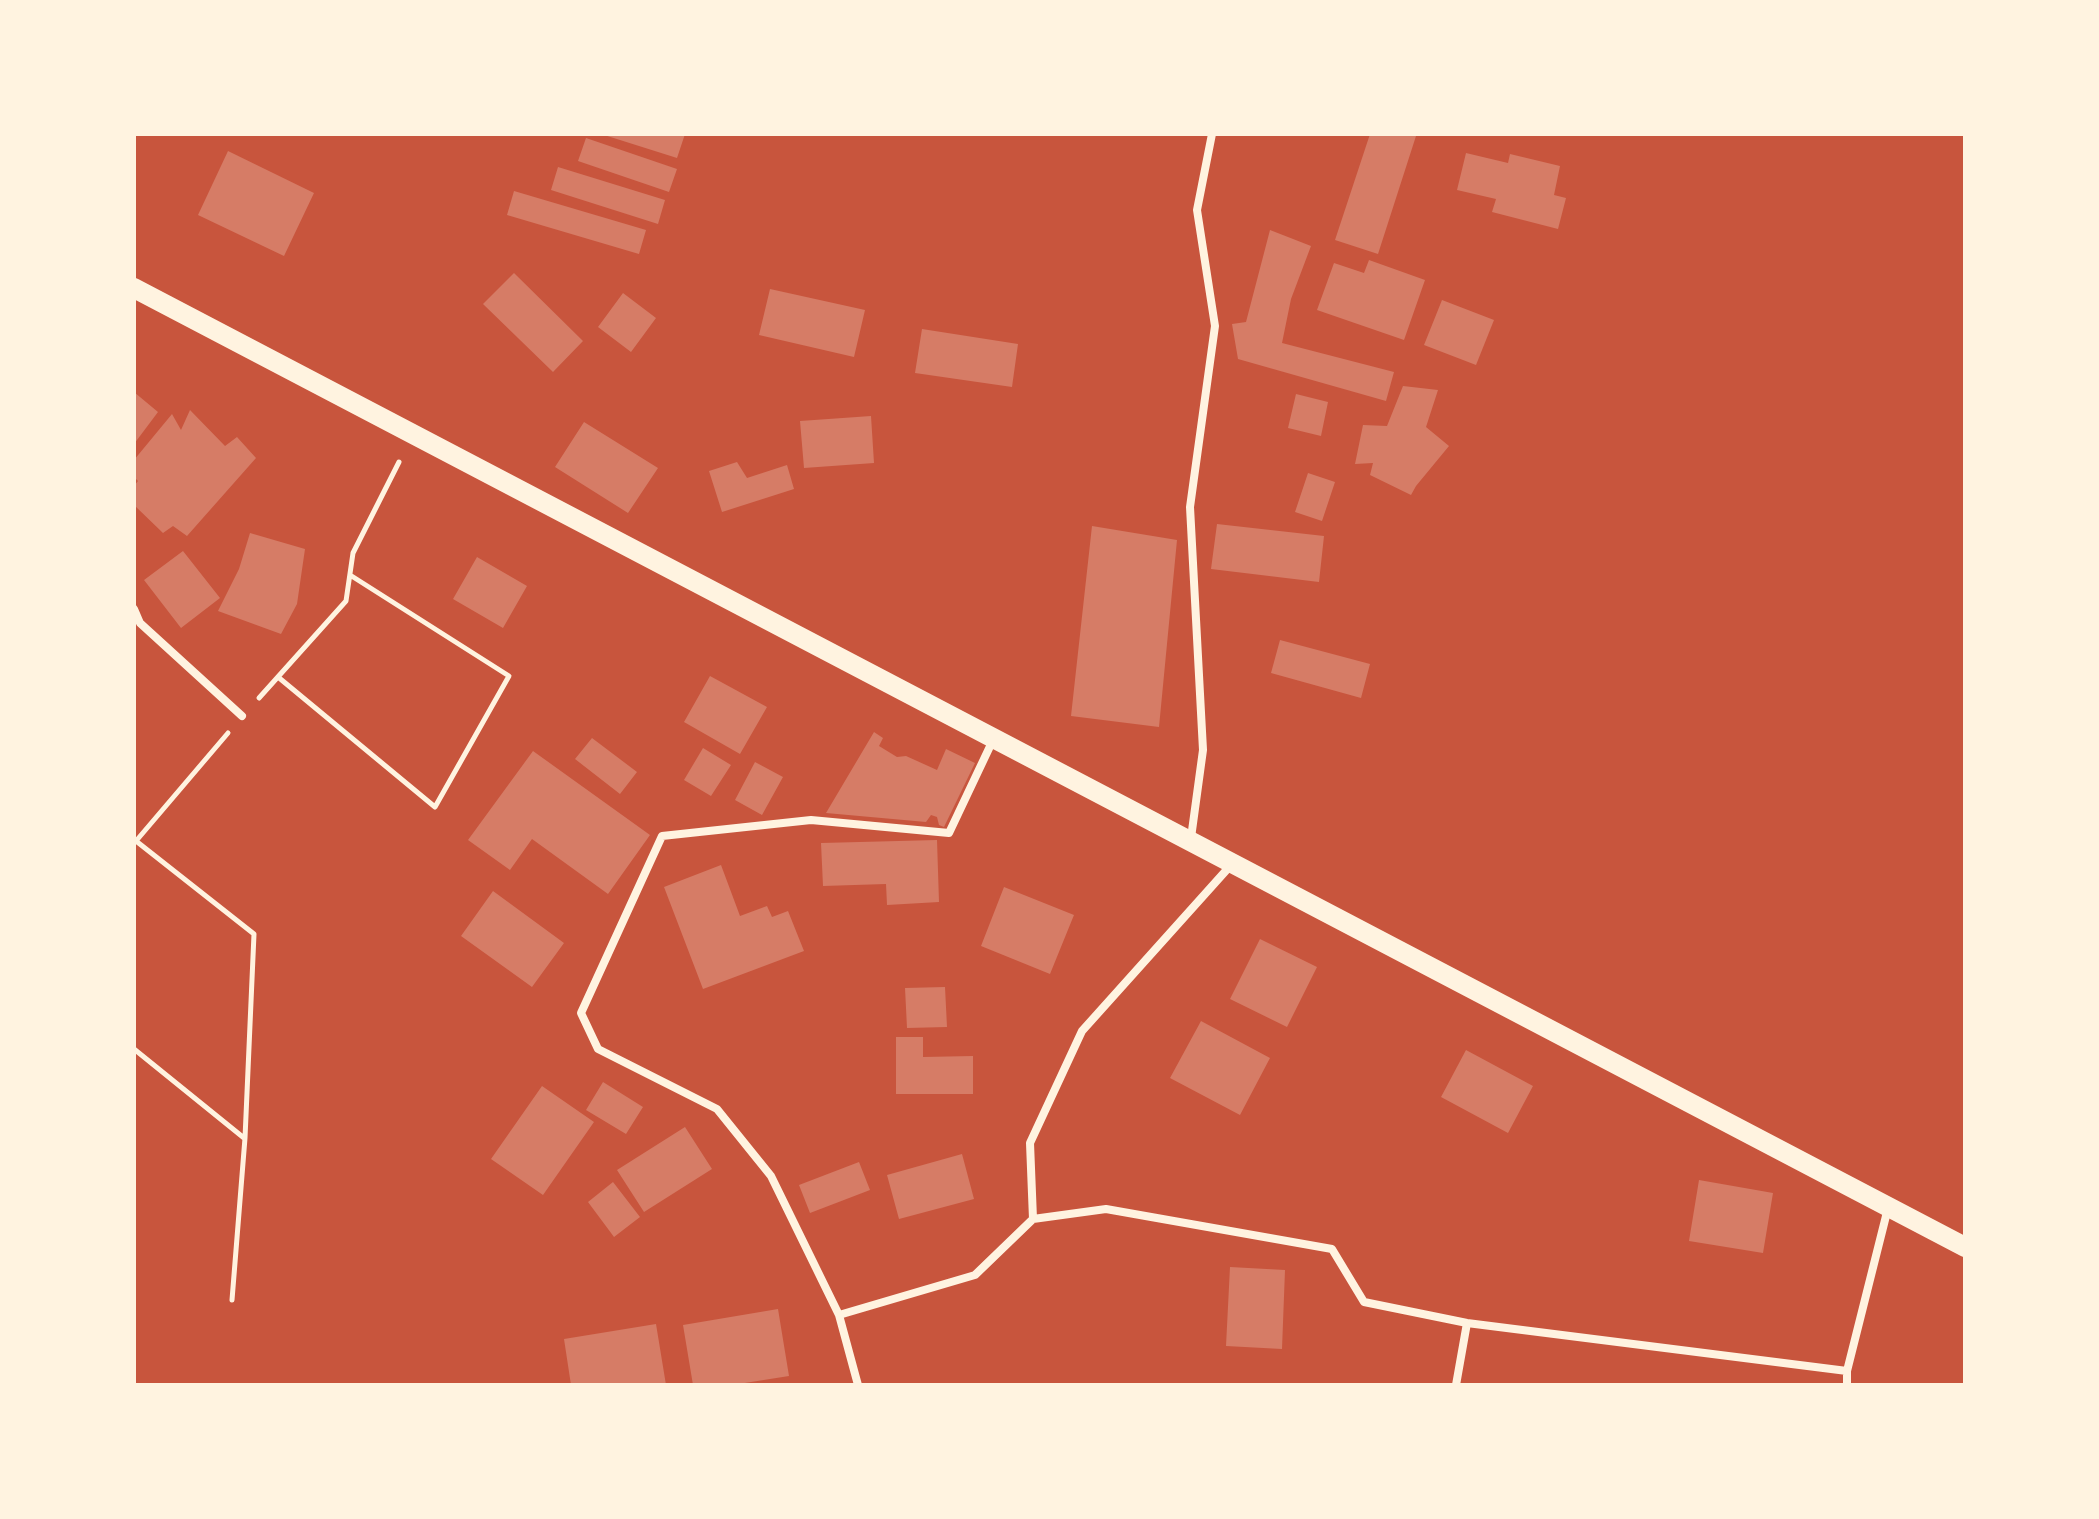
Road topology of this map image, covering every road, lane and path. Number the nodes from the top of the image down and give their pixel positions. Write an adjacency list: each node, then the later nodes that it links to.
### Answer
1 (1212, 134): 10 (street)
2 (134, 288): 3 (main road)
3 (412, 436): 4 (path); 8 (main road)
4 (350, 575): 6 (path); 6 (path)
5 (134, 609): 7 (street)
6 (278, 677): 7 (path)
7 (242, 716): 9 (path)
8 (993, 739): 10 (main road); 18 (street)
9 (135, 842): 13 (path)
10 (1191, 843): 11 (main road)
11 (1233, 862): 14 (main road); 15 (street)
12 (134, 1049): 13 (path)
13 (245, 1138): 17 (path)
14 (1888, 1207): 16 (main road); 20 (street)
15 (1033, 1219): 18 (street); 19 (street)
16 (1965, 1247)
17 (232, 1300)
18 (839, 1315): 21 (street)
19 (1467, 1323): 20 (street); 22 (street)
20 (1847, 1371): 23 (street)
21 (858, 1385)
22 (1456, 1385)
23 (1847, 1385)

